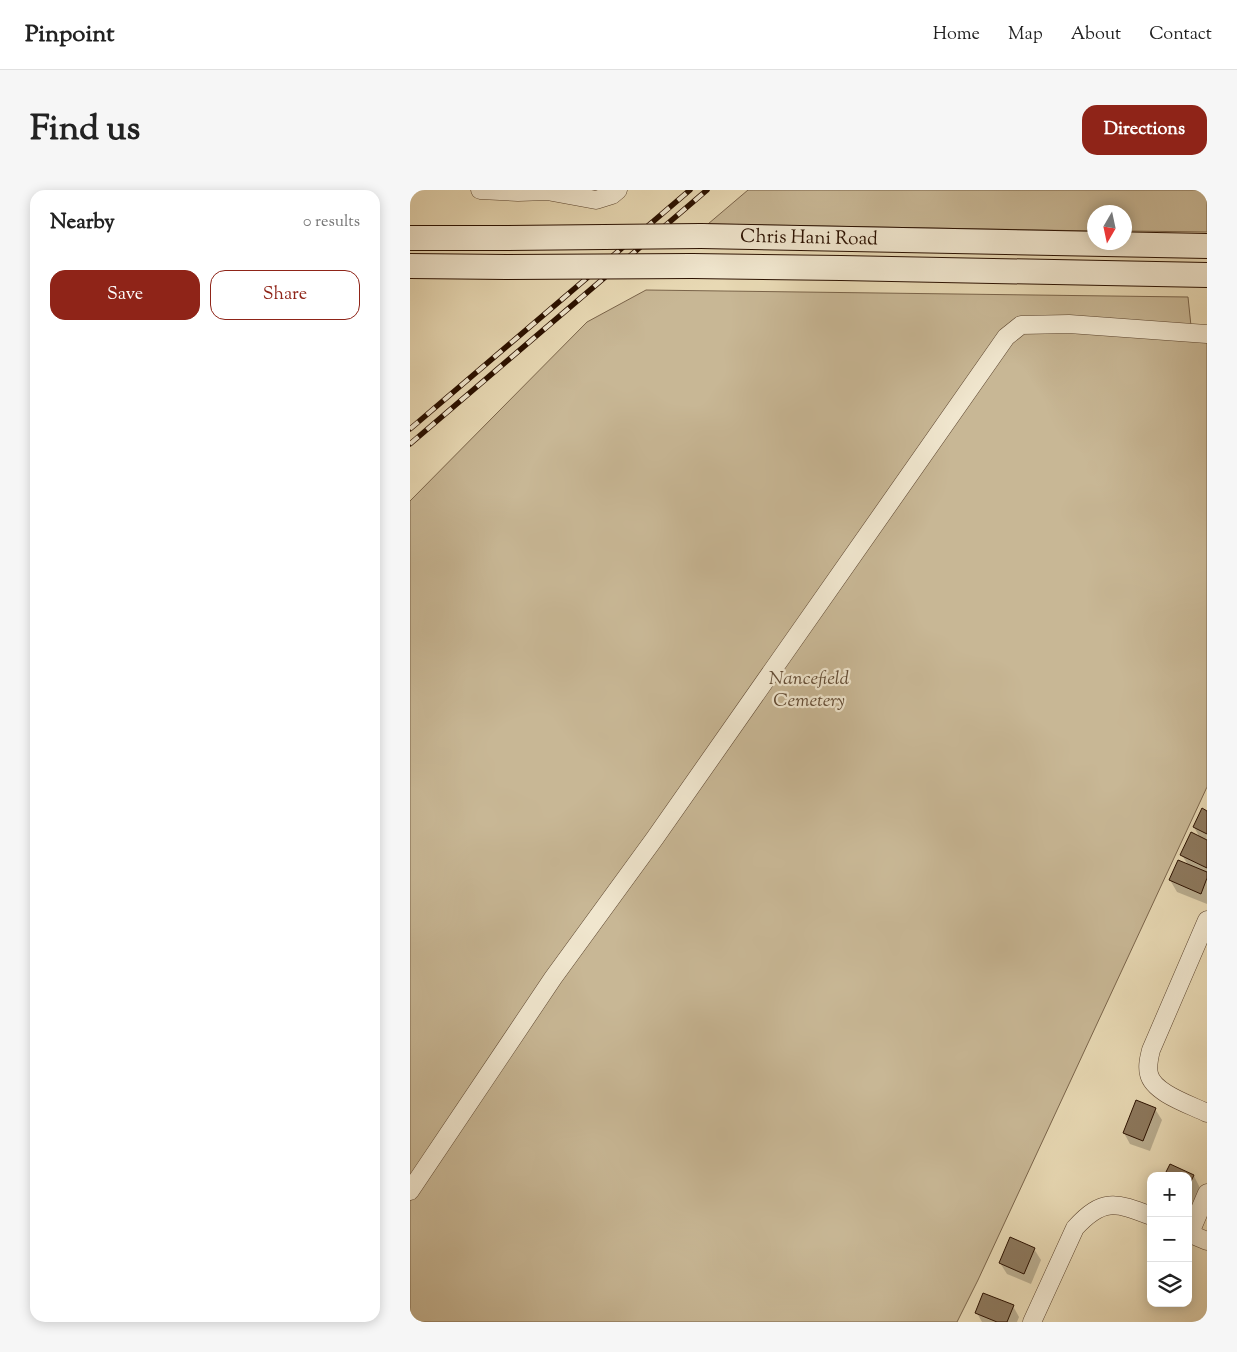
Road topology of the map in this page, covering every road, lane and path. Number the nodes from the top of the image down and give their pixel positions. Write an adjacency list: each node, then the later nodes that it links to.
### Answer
1 (480, 190): 2 (street)
2 (615, 192)
3 (410, 238): 4 (main road, Chris Hani Road, bridge)
4 (1207, 246)
5 (410, 266): 6 (main road, Chris Hani Road, bridge)
6 (1207, 275)
7 (1207, 334): 10 (street)
8 (1207, 920): 9 (street)
9 (1207, 1113)
10 (410, 1191)
11 (1207, 1193): 13 (street)
12 (1147, 1215): 16 (street)
13 (1192, 1226)
14 (1192, 1234): 15 (street)
15 (1207, 1241)
16 (1032, 1322)

